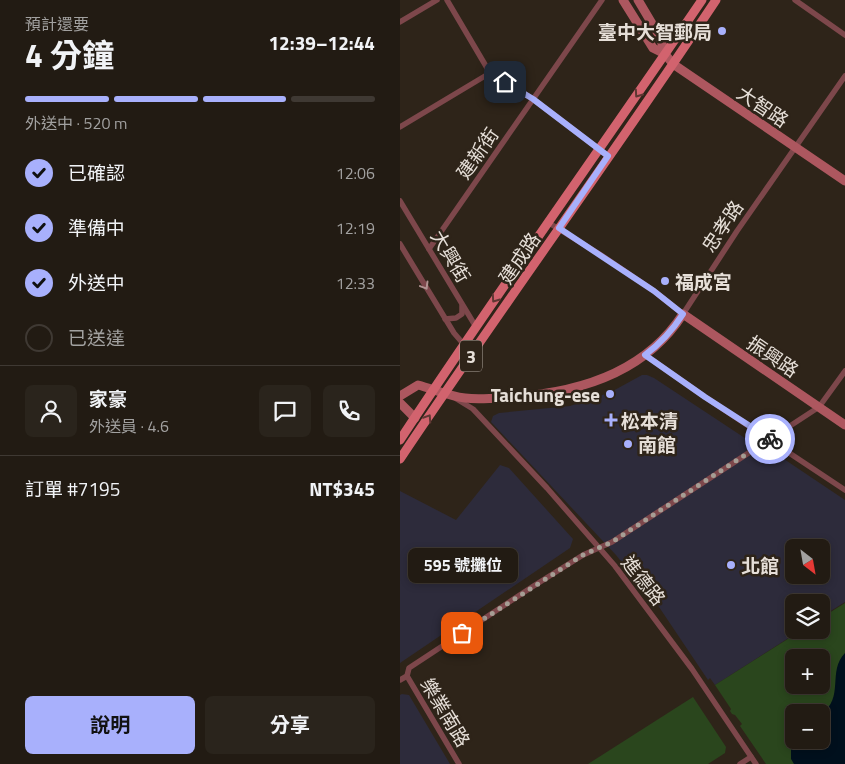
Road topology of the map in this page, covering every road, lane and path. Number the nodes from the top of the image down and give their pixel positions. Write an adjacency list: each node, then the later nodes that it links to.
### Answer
1 (437, 0): 9 (street)
2 (446, 0): 13 (street)
3 (602, 0): 15 (street, 建新街)
4 (624, 0): 11 (main road, 大智路)
5 (638, 0): 11 (main road, 大智路)
6 (702, 0): 11 (main road, 建成路 / 3)
7 (716, 0): 12 (main road, 建成路 / 3)
8 (794, 0): 10 (street)
9 (400, 22)
10 (845, 35)
11 (666, 54): 12 (main road, 大智路); 18 (main road, 建成路 / 3, one-way to 18)
12 (673, 64): 17 (main road, 大智路); 19 (main road, 建成路 / 3)
13 (490, 73): 15 (street); 16 (street)
14 (845, 76): 17 (street, 忠孝路)
15 (533, 99): 18 (street); 25 (street, 建新街)
16 (400, 127)
17 (795, 147): 20 (main road, 大智路); 27 (street, 忠孝路)
18 (600, 149): 19 (street); 22 (main road, 建成路 / 3)
19 (608, 156): 23 (main road, 建成路 / 3)
20 (845, 181)
21 (400, 201): 25 (street, 大興街)
22 (549, 223): 23 (street); 29 (main road, 建成路 / 3, one-way to 29)
23 (559, 228): 27 (street); 31 (main road, 建成路 / 3)
24 (400, 244): 28 (street, 大興街, one-way to 28)
25 (429, 249): 26 (street, 大興街)
26 (462, 306): 28 (street); 29 (street, 大興街)
27 (683, 314): 32 (main road, 忠孝路); 38 (main road, 振興路)
28 (445, 319): 30 (street, 大興街)
29 (476, 327): 30 (main road, 建成路 / 3)
30 (463, 345): 31 (street, 大興街); 34 (main road, 建成路 / 3)
31 (472, 354): 35 (main road, 建成路 / 3)
32 (645, 355): 35 (main road, 忠孝路); 42 (street)
33 (845, 371): 38 (street)
34 (433, 389): 35 (main road, 忠孝路); 36 (main road); 39 (main road, 建成路 / 3)
35 (444, 392): 43 (main road, 建成路 / 3, one-way to 35); 45 (street, 進德路)
36 (400, 396)
37 (400, 403): 39 (main road)
38 (819, 408): 40 (main road, 振興路); 42 (street)
39 (415, 418): 41 (main road, 建成路 / 3)
40 (845, 425)
41 (400, 440)
42 (771, 440): 44 (street); 45 (street)
43 (400, 459)
44 (845, 490)
45 (599, 547): 46 (street); 48 (street, 進德路)
46 (406, 676): 47 (street); 49 (street, 樂業南路)
47 (400, 680)
48 (751, 757): 50 (street); 51 (street, 進德路)
49 (459, 764)
50 (740, 764)
51 (756, 764)

